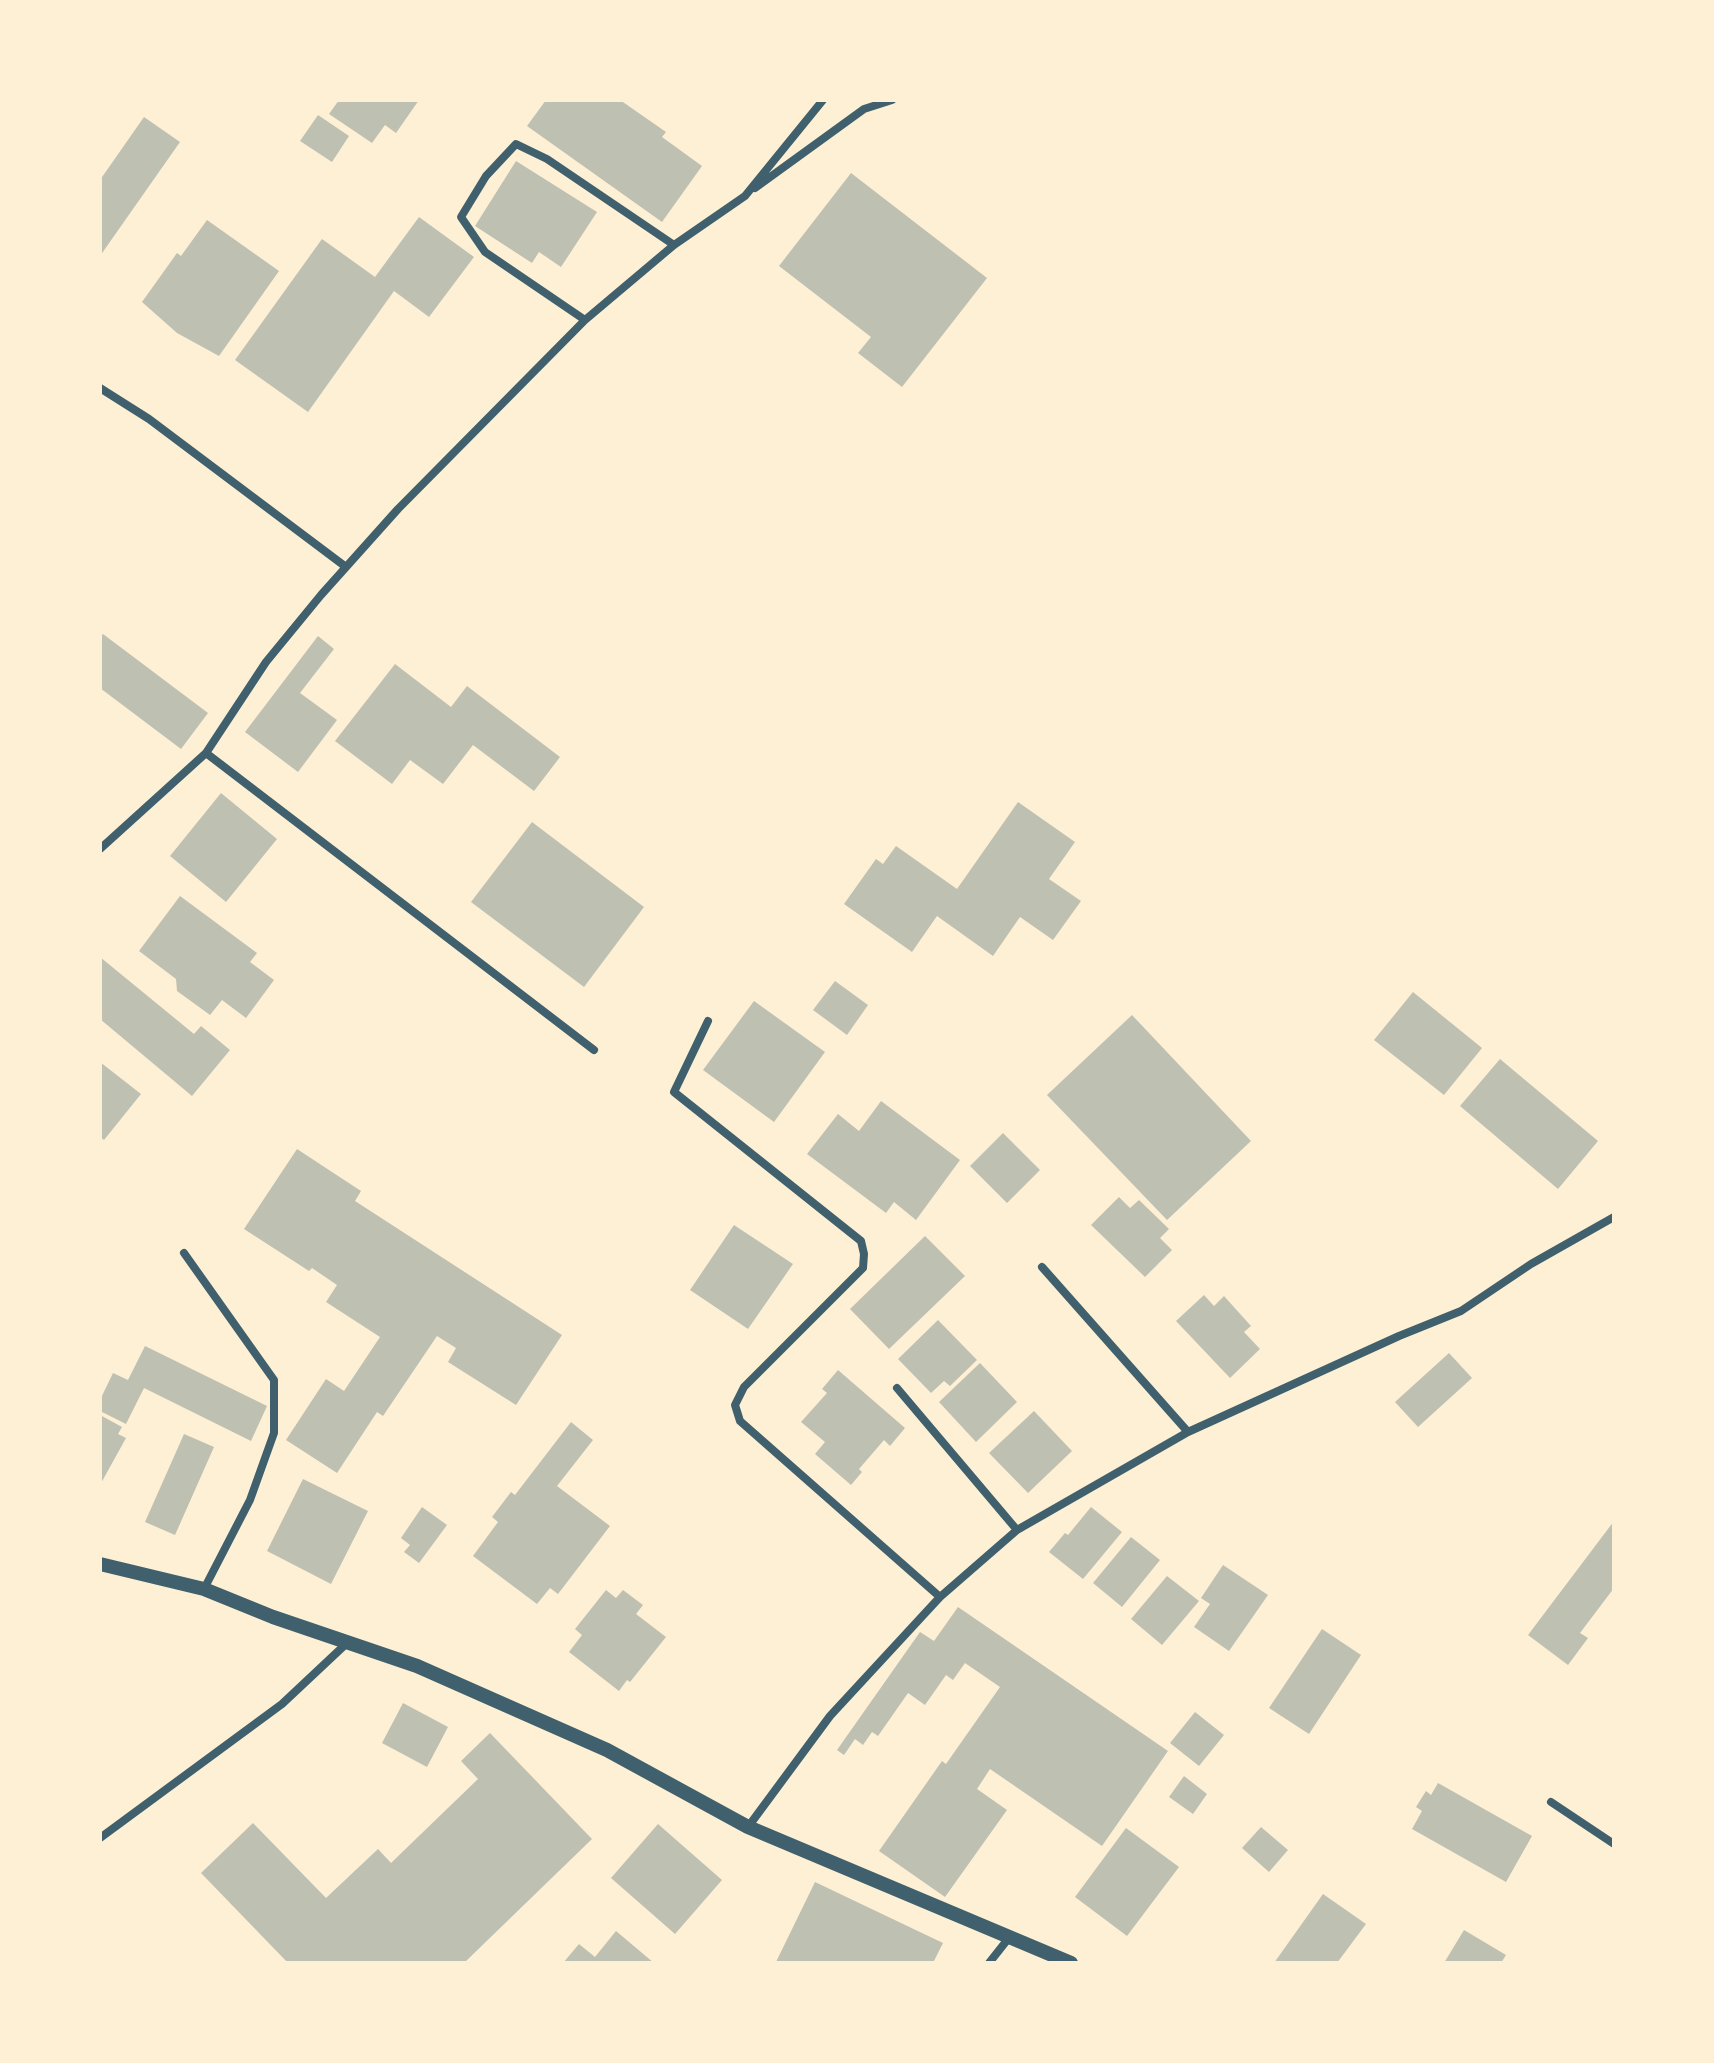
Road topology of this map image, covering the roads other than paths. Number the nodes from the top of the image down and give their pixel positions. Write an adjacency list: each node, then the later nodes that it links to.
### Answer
1 (823, 100): 3 (street)
2 (892, 100): 3 (street)
3 (745, 196): 4 (street)
4 (674, 245): 5 (street); 5 (street)
5 (585, 320): 7 (street)
6 (100, 388): 7 (street)
7 (346, 567): 8 (street)
8 (206, 753): 9 (street); 11 (street)
9 (100, 849)
10 (708, 1021): 20 (street)
11 (594, 1050)
12 (1614, 1217): 16 (street)
13 (184, 1253): 19 (street)
14 (1042, 1267): 16 (street)
15 (897, 1388): 17 (street)
16 (1188, 1432): 17 (street)
17 (1017, 1530): 20 (street)
18 (100, 1564): 19 (street)
19 (204, 1589): 21 (street)
20 (940, 1597): 23 (street)
21 (347, 1643): 23 (street); 24 (street)
22 (1551, 1802): 25 (street)
23 (748, 1827): 26 (street)
24 (100, 1838)
25 (1614, 1844)
26 (1008, 1939): 27 (street); 28 (street)
27 (989, 1963)
28 (1071, 1963)

